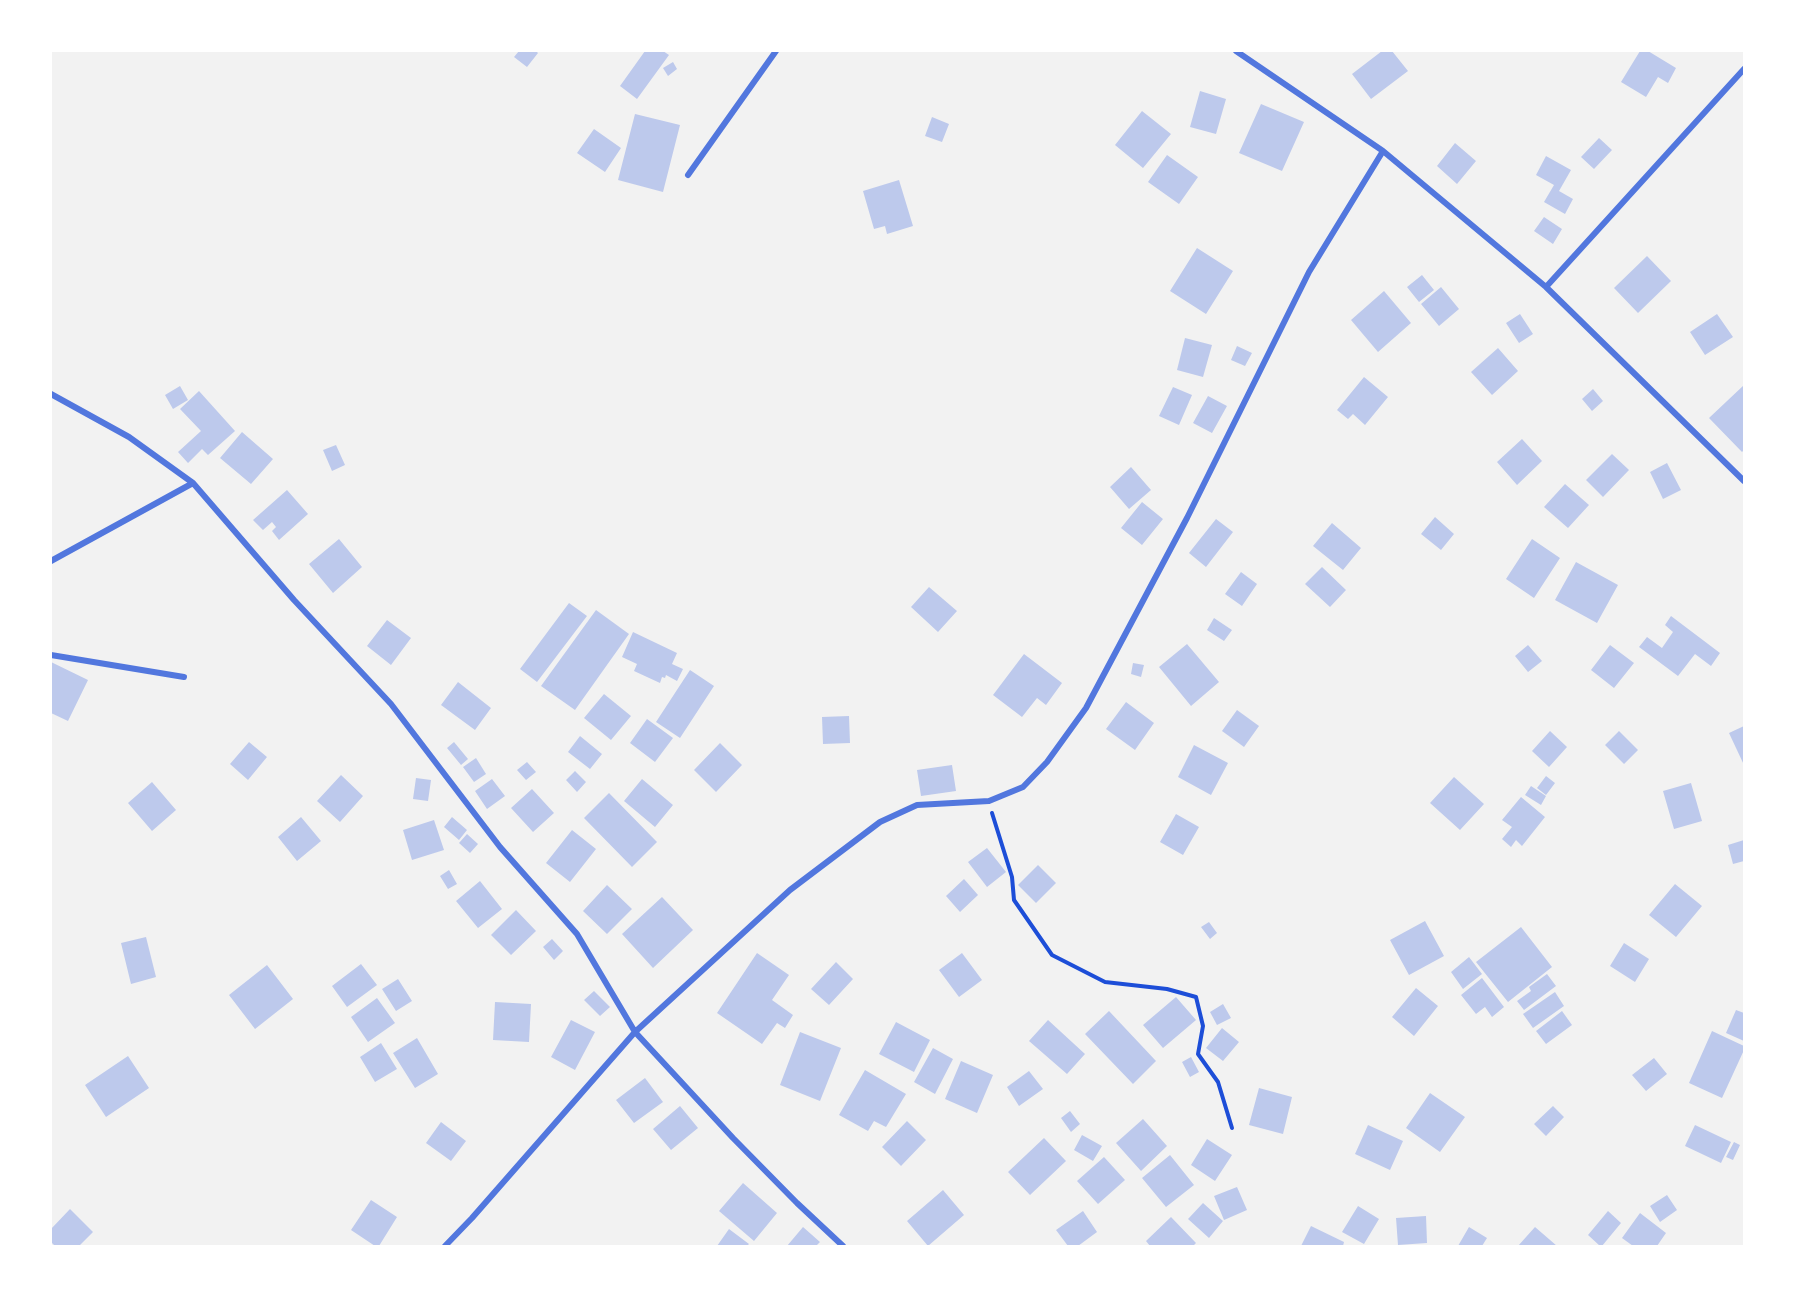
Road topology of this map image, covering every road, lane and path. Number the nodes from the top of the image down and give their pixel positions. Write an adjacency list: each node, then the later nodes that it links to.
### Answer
1 (776, 51): 5 (street)
2 (1236, 51): 4 (street)
3 (1744, 69): 6 (street)
4 (1383, 151): 6 (street); 13 (street)
5 (688, 175)
6 (1546, 287): 8 (street)
7 (51, 394): 9 (street)
8 (1744, 481)
9 (193, 483): 10 (street); 14 (street)
10 (51, 561)
11 (51, 655): 12 (street)
12 (184, 677)
13 (989, 801): 14 (street); 15 (path)
14 (635, 1032): 16 (street); 17 (street)
15 (1232, 1128)
16 (445, 1246)
17 (843, 1246)

